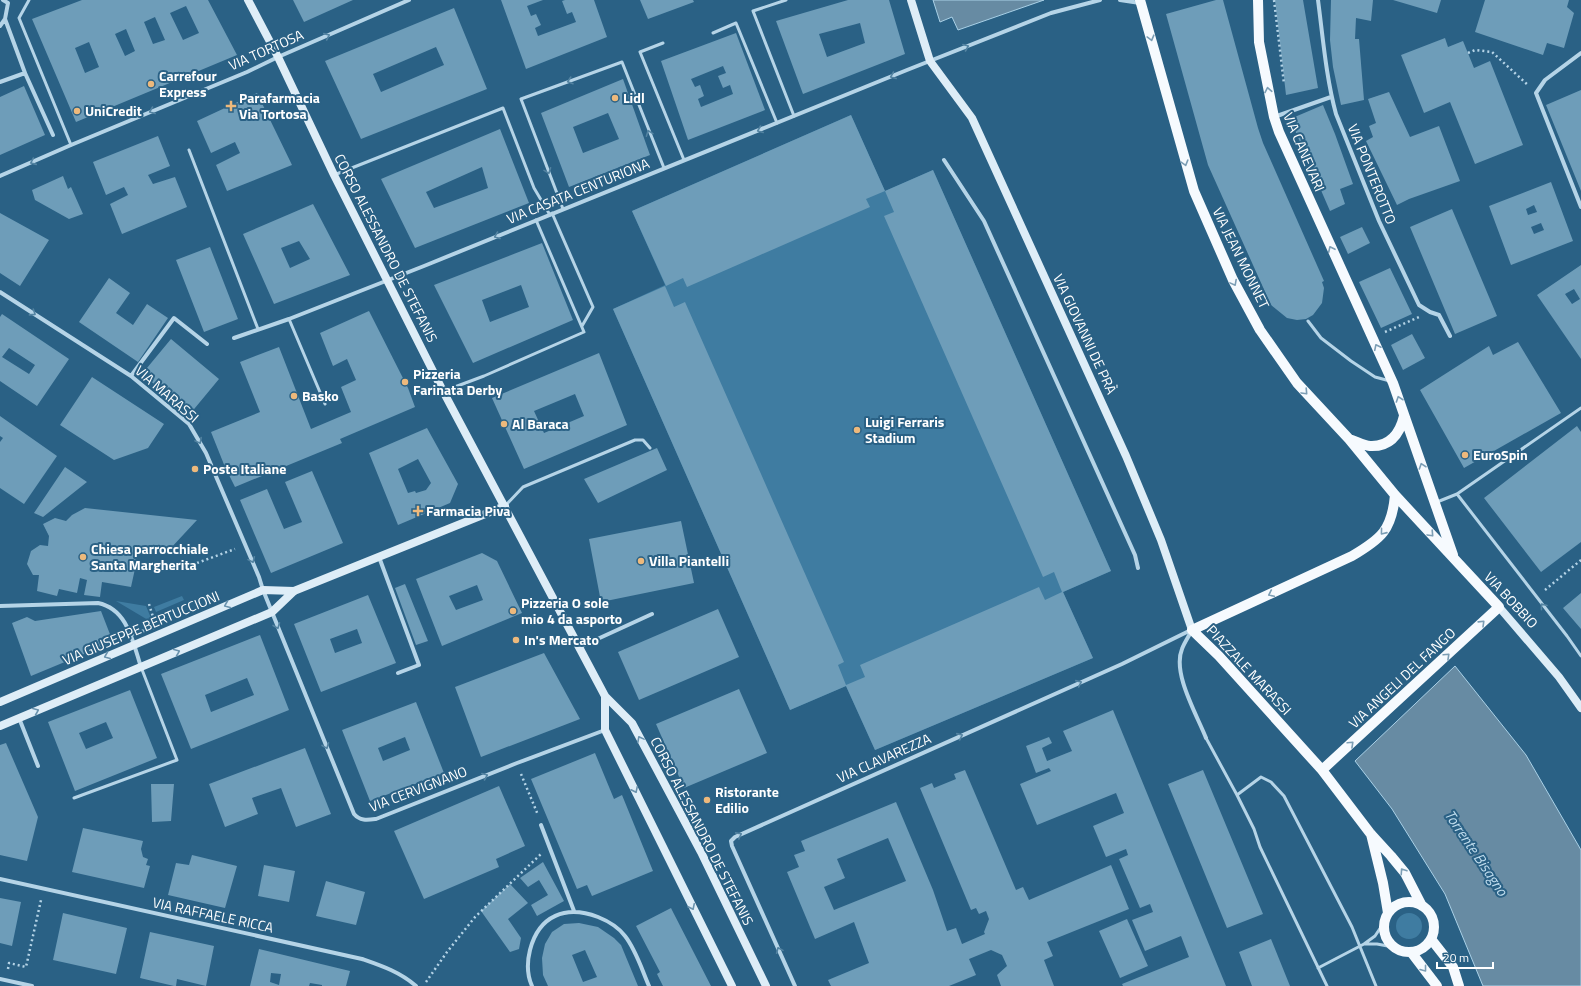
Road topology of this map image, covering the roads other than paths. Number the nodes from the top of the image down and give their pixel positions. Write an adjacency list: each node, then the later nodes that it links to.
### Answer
1 (3, 0): 12 (street)
2 (29, 0): 26 (lane)
3 (248, 0): 17 (main road, CORSO ALESSANDRO DE STEFANIS)
4 (409, 0): 17 (street, VIA TORTOSA, one-way to 4)
5 (786, 0): 22 (lane)
6 (911, 0): 18 (main road, VIA GIOVANNI DE PRÀ)
7 (1100, 0): 18 (street, VIA CASATA CENTURIONA, one-way to 7)
8 (1120, 0): 11 (street)
9 (1258, 0): 23 (main road, VIA CANEVARI, one-way to 9)
10 (1318, 0): 21 (street, VIA PONTEROTTO)
11 (1141, 2): 53 (main road, VIA JEAN MONNET, one-way to 53)
12 (5, 19): 13 (street); 19 (street)
13 (0, 26)
14 (713, 32): 24 (lane)
15 (663, 43): 28 (lane)
16 (1581, 53): 33 (street)
17 (278, 57): 26 (street, VIA TORTOSA, one-way to 26); 31 (main road, CORSO ALESSANDRO DE STEFANIS)
18 (930, 61): 22 (street, VIA CASATA CENTURIONA, one-way to 22); 69 (main road, VIA GIOVANNI DE PRÀ)
19 (24, 73): 20 (street); 25 (street)
20 (0, 82)
21 (1331, 97): 23 (street); 44 (street, VIA PONTEROTTO)
22 (794, 116): 24 (street, VIA CASATA CENTURIONA)
23 (1274, 117): 38 (main road, VIA CANEVARI, one-way to 23)
24 (777, 123): 28 (street, VIA CASATA CENTURIONA, one-way to 28)
25 (53, 135)
26 (71, 145): 32 (street, VIA TORTOSA, one-way to 32)
27 (189, 150): 43 (lane)
28 (684, 160): 30 (street, VIA CASATA CENTURIONA)
29 (944, 160): 61 (street)
30 (664, 168): 34 (street, VIA CASATA CENTURIONA); 34 (lane, one-way to 34)
31 (334, 175): 35 (lane); 37 (main road, CORSO ALESSANDRO DE STEFANIS)
32 (0, 176)
33 (1581, 207)
34 (563, 209): 35 (street, VIA CASATA CENTURIONA)
35 (551, 214): 36 (street, VIA CASATA CENTURIONA); 42 (lane)
36 (536, 220): 37 (street, VIA CASATA CENTURIONA, one-way to 37); 42 (lane)
37 (387, 280): 40 (street, VIA CASATA CENTURIONA); 49 (main road, CORSO ALESSANDRO DE STEFANIS)
38 (1347, 284): 48 (main road, VIA BOBBIO, one-way to 38)
39 (0, 292): 47 (street, VIA MARASSI, one-way to 47)
40 (289, 319): 43 (street, VIA CASATA CENTURIONA); 50 (lane)
41 (1308, 321): 48 (lane)
42 (582, 326): 49 (lane)
43 (258, 329): 45 (street, VIA CASATA CENTURIONA)
44 (1450, 336)
45 (234, 338)
46 (207, 344): 47 (street)
47 (131, 376): 62 (street, VIA MARASSI, one-way to 62)
48 (1393, 383): 52 (main road, VIA BOBBIO, one-way to 48)
49 (444, 391): 58 (main road, CORSO ALESSANDRO DE STEFANIS)
50 (325, 404)
51 (1581, 408): 55 (lane)
52 (1404, 416): 53 (main road); 57 (main road, VIA BOBBIO, one-way to 52)
53 (1349, 439): 56 (main road, VIA JEAN MONNET)
54 (650, 448): 58 (lane)
55 (1457, 494): 57 (lane); 73 (lane, VIA BOBBIO, one-way to 55)
56 (1395, 495): 60 (main road, VIA JEAN MONNET, one-way to 60); 69 (main road, one-way to 69)
57 (1434, 503): 60 (main road, VIA BOBBIO)
58 (505, 506): 59 (main road, VIA GIUSEPPE BERTUCCIONI); 72 (main road, CORSO ALESSANDRO DE STEFANIS)
59 (378, 557): 63 (main road, VIA GIUSEPPE BERTUCCIONI); 75 (street)
60 (1455, 560): 65 (main road, VIA BOBBIO)
61 (1138, 568)
62 (263, 590): 63 (main road, VIA GIUSEPPE BERTUCCIONI); 66 (street, VIA CERVIGNANO); 71 (main road, VIA GIUSEPPE BERTUCCIONI, one-way to 71)
63 (294, 591): 66 (main road, VIA GIUSEPPE BERTUCCIONI)
64 (0, 606): 70 (street)
65 (1499, 607): 78 (main road, VIA BOBBIO); 84 (main road, VIA ANGELI DEL FANGO, one-way to 65)
66 (272, 612): 74 (main road, VIA GIUSEPPE BERTUCCIONI, one-way to 66); 81 (street, VIA CERVIGNANO, one-way to 81)
67 (652, 614): 72 (street)
68 (156, 627): 70 (lane)
69 (1192, 630): 82 (street, PIAZZALE MARASSI); 84 (main road, PIAZZALE MARASSI); 106 (street, VIA CLAVAREZZA, one-way to 69)
70 (130, 635): 71 (street)
71 (134, 645): 74 (street); 77 (main road, VIA GIUSEPPE BERTUCCIONI, one-way to 77)
72 (580, 647): 76 (main road, CORSO ALESSANDRO DE STEFANIS)
73 (1581, 656)
74 (141, 667): 79 (main road, VIA GIUSEPPE BERTUCCIONI, one-way to 74); 86 (lane)
75 (398, 673)
76 (605, 696): 81 (main road, CORSO ALESSANDRO DE STEFANIS); 105 (main road, CORSO ALESSANDRO DE STEFANIS, one-way to 76)
77 (0, 702)
78 (1581, 708)
79 (19, 718): 80 (main road, VIA GIUSEPPE BERTUCCIONI); 83 (street)
80 (0, 726)
81 (605, 730): 104 (main road, CORSO ALESSANDRO DE STEFANIS, one-way to 104)
82 (1206, 738): 85 (lane, PIAZZALE MARASSI)
83 (38, 766)
84 (1322, 770): 88 (main road, PIAZZALE MARASSI)
85 (1237, 795): 95 (lane); 98 (lane, PIAZZALE MARASSI)
86 (74, 798)
87 (541, 825): 91 (street)
88 (1370, 833): 90 (main road, PIAZZALE MARASSI, one-way to 88); 92 (main road, PIAZZALE MARASSI)
89 (0, 880): 101 (street, VIA RAFFAELE RICCA)
90 (1422, 906): 92 (main road); 94 (main road, PIAZZALE MARASSI)
91 (574, 911): 102 (street); 103 (street)
92 (1388, 912): 93 (main road)
93 (1383, 924): 95 (lane); 96 (main road)
94 (1431, 939): 97 (main road); 110 (main road)
95 (1363, 945): 96 (lane); 98 (lane); 108 (lane)
96 (1393, 947): 97 (main road)
97 (1411, 952): 109 (main road, one-way to 109)
98 (1318, 968): 107 (lane, PIAZZALE MARASSI)
99 (0, 979): 100 (street)
100 (32, 986)
101 (416, 986)
102 (532, 986)
103 (649, 986)
104 (732, 986)
105 (766, 986)
106 (796, 986)
107 (1326, 986)
108 (1376, 986)
109 (1437, 986)
110 (1459, 986)

